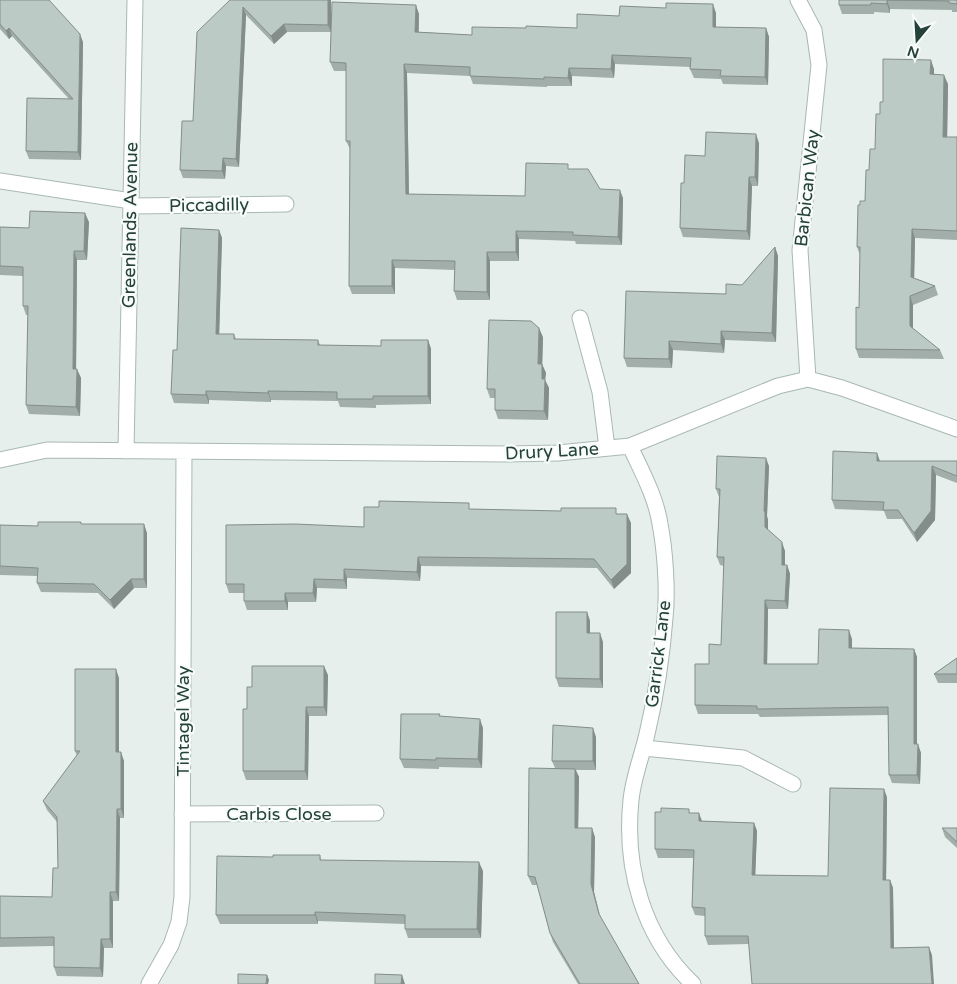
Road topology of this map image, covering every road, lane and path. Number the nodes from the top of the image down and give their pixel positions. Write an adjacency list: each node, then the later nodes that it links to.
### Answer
1 (135, 0): 4 (street, Greenlands Avenue)
2 (798, 0): 7 (street, Barbican Way)
3 (0, 181): 4 (street, Piccadilly)
4 (131, 203): 5 (street, Piccadilly); 11 (street, Greenlands Avenue)
5 (286, 204)
6 (580, 318): 10 (street)
7 (808, 379): 8 (street, Drury Lane); 9 (street, Drury Lane)
8 (957, 429)
9 (630, 446): 10 (street, Drury Lane); 14 (street, Garrick Lane)
10 (607, 448): 12 (street, Drury Lane)
11 (126, 451): 12 (street, Drury Lane); 13 (street, Drury Lane)
12 (184, 451): 17 (street, Tintagel Way)
13 (0, 460)
14 (644, 748): 15 (street); 19 (street, Garrick Lane)
15 (793, 784)
16 (376, 813): 17 (street, Carbis Close)
17 (182, 814): 18 (street, Tintagel Way)
18 (149, 984)
19 (693, 984)

